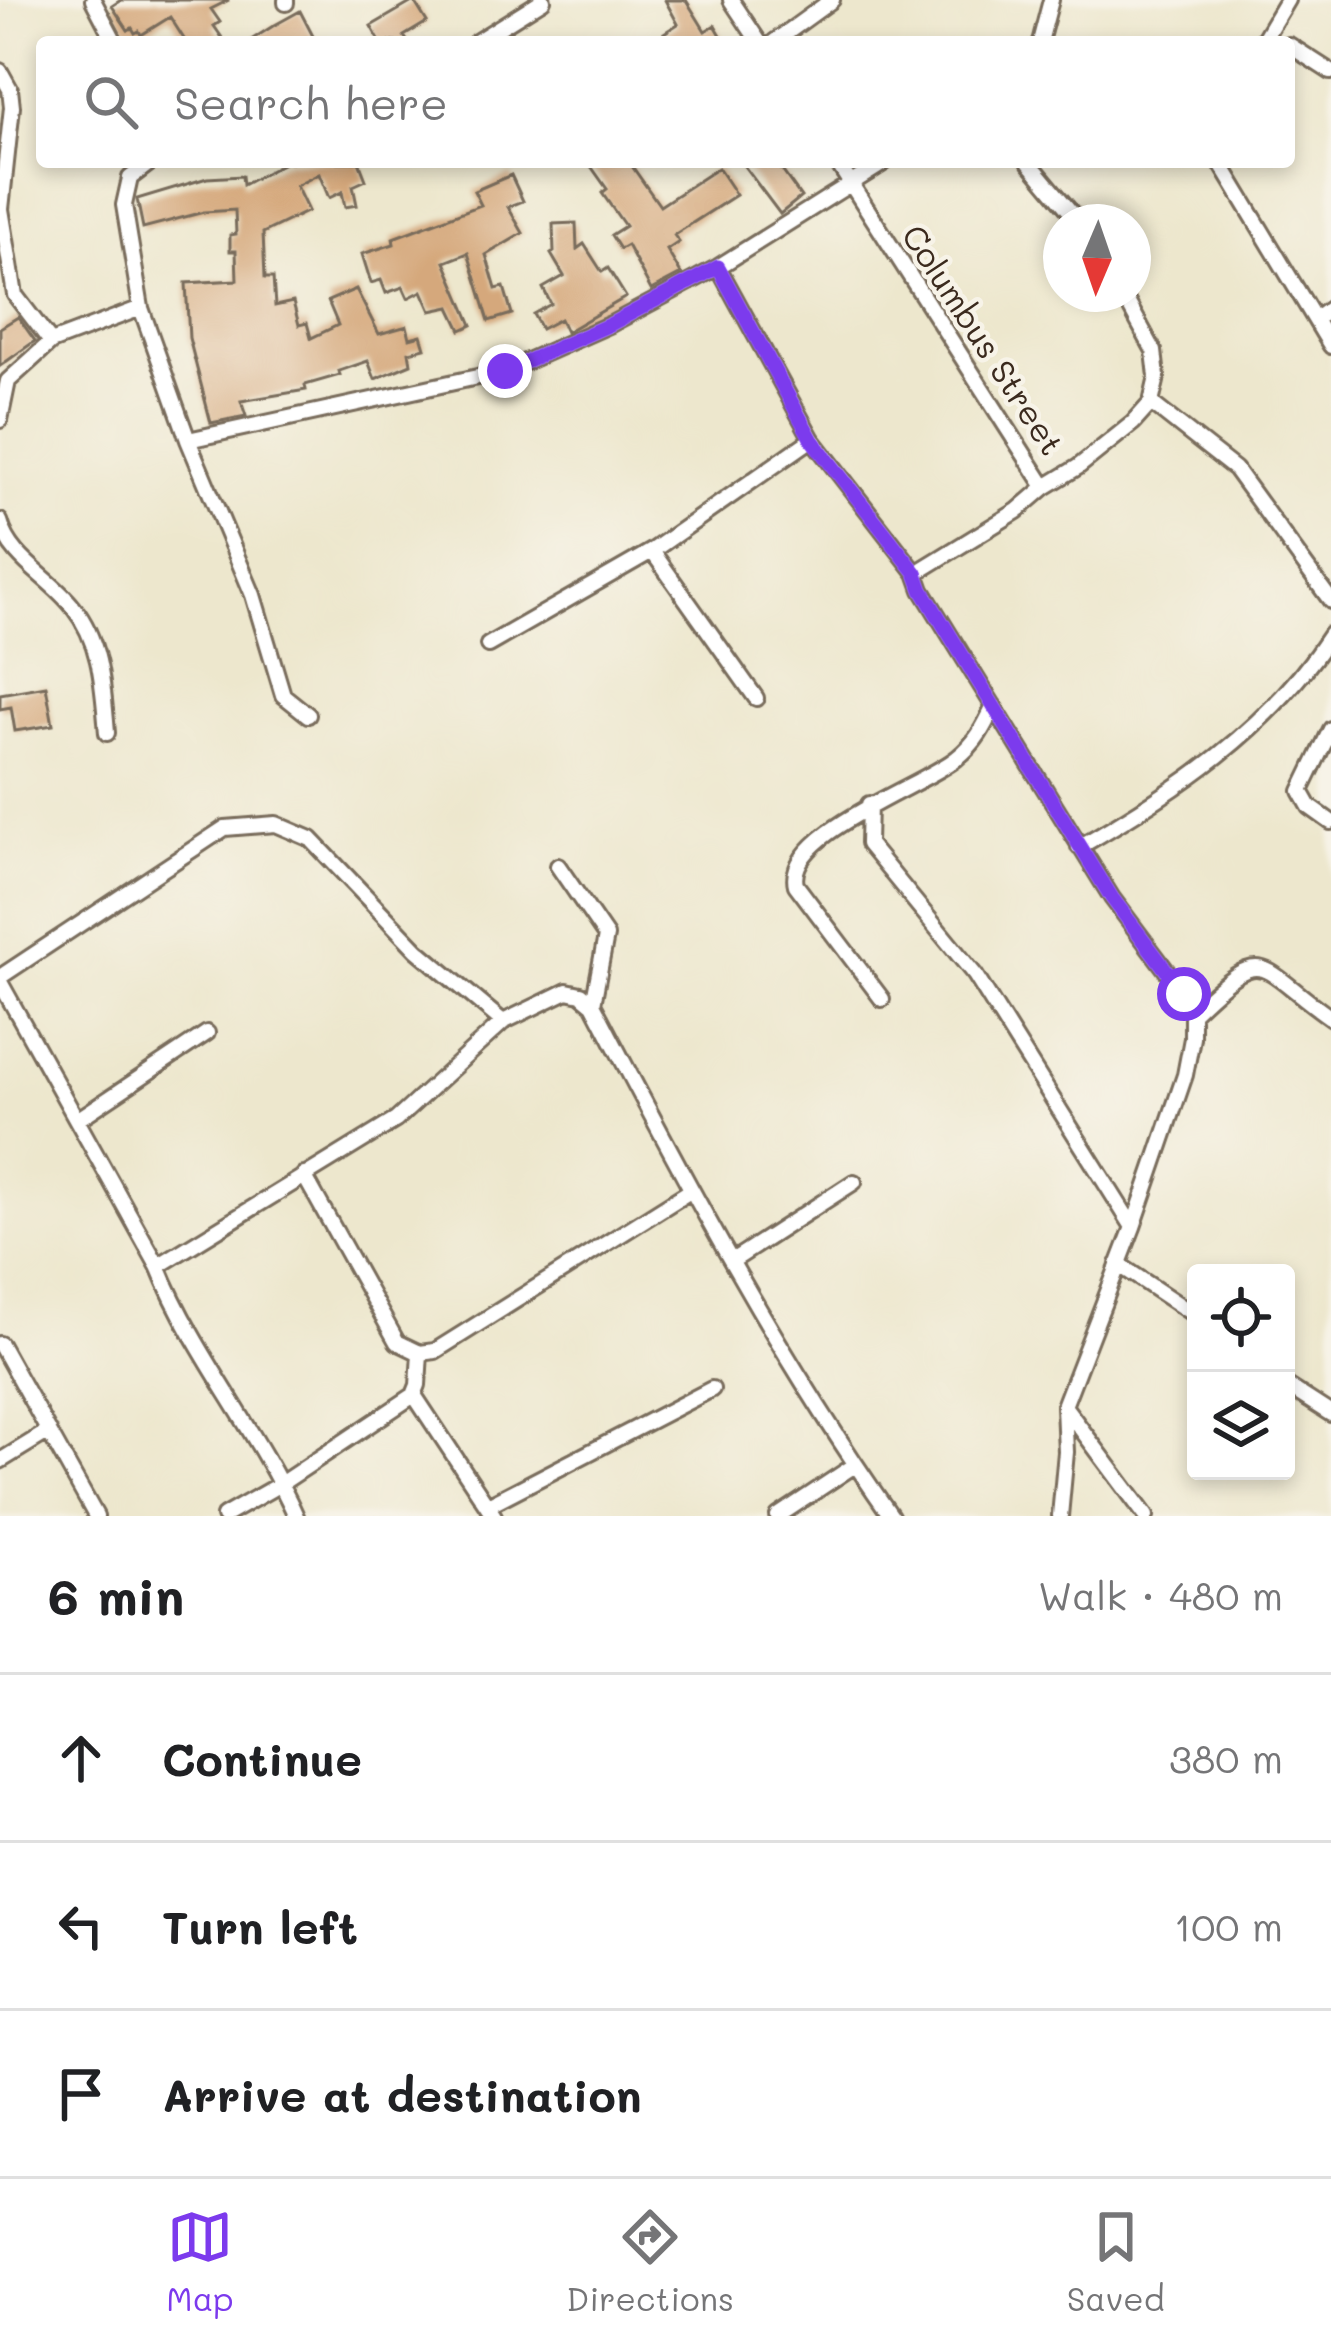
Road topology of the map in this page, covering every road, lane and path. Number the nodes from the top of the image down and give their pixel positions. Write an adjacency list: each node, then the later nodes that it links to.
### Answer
1 (93, 0): 7 (street)
2 (543, 0): 8 (street)
3 (731, 0): 9 (street)
4 (832, 0): 10 (street)
5 (1052, 0): 11 (street)
6 (1287, 0): 12 (street)
7 (112, 36)
8 (486, 36)
9 (755, 36)
10 (782, 36)
11 (1042, 36)
12 (1266, 36)
13 (1295, 50): 15 (street)
14 (0, 71): 28 (street)
15 (1331, 72)
16 (143, 168): 24 (street)
17 (841, 168): 21 (street, Columbus Street)
18 (876, 168): 21 (street)
19 (1034, 168): 22 (street)
20 (1224, 168): 27 (street)
21 (851, 184): 23 (street); 34 (street, Columbus Street)
22 (1063, 204)
23 (718, 267): 32 (street); 33 (street)
24 (141, 308): 28 (street); 32 (street)
25 (1331, 308): 27 (street)
26 (1133, 312): 30 (street)
27 (1316, 319): 29 (street)
28 (51, 342): 31 (street)
29 (1331, 346)
30 (1151, 403): 34 (street); 38 (street)
31 (0, 418)
32 (188, 440): 43 (street)
33 (812, 440): 36 (street); 37 (street)
34 (1045, 487): 37 (street)
35 (0, 521): 45 (street)
36 (652, 551): 40 (street); 41 (street)
37 (916, 573): 42 (street)
38 (1331, 601)
39 (1331, 634): 48 (street)
40 (488, 645)
41 (756, 698)
42 (994, 706): 46 (street); 48 (street)
43 (308, 716)
44 (1331, 729): 47 (street)
45 (107, 733)
46 (869, 804): 51 (street); 61 (street)
47 (1331, 822)
48 (1079, 847): 53 (street)
49 (557, 866): 52 (street)
50 (0, 980): 55 (street); 57 (street)
51 (882, 999)
52 (593, 1004): 55 (street); 60 (street)
53 (1192, 1013): 54 (street); 61 (street)
54 (1331, 1018)
55 (503, 1022): 58 (street)
56 (207, 1033): 57 (street)
57 (77, 1120): 64 (street)
58 (304, 1175): 64 (street); 67 (street)
59 (854, 1182): 62 (street)
60 (690, 1190): 62 (street); 67 (street)
61 (1132, 1227): 63 (street)
62 (732, 1261): 75 (street)
63 (1118, 1264): 65 (street); 71 (street)
64 (158, 1266): 76 (street)
65 (1187, 1310)
66 (0, 1344): 73 (street)
67 (420, 1353): 70 (street)
68 (712, 1389): 77 (street)
69 (1295, 1391): 72 (street)
70 (414, 1395): 76 (street); 77 (street)
71 (1064, 1406): 83 (street); 84 (street)
72 (1331, 1414)
73 (49, 1431): 74 (street); 78 (street)
74 (0, 1461)
75 (855, 1465): 81 (street); 82 (street)
76 (282, 1484): 79 (street); 80 (street)
77 (491, 1510)
78 (96, 1516)
79 (224, 1516)
80 (296, 1516)
81 (778, 1516)
82 (891, 1516)
83 (1060, 1516)
84 (1146, 1516)

